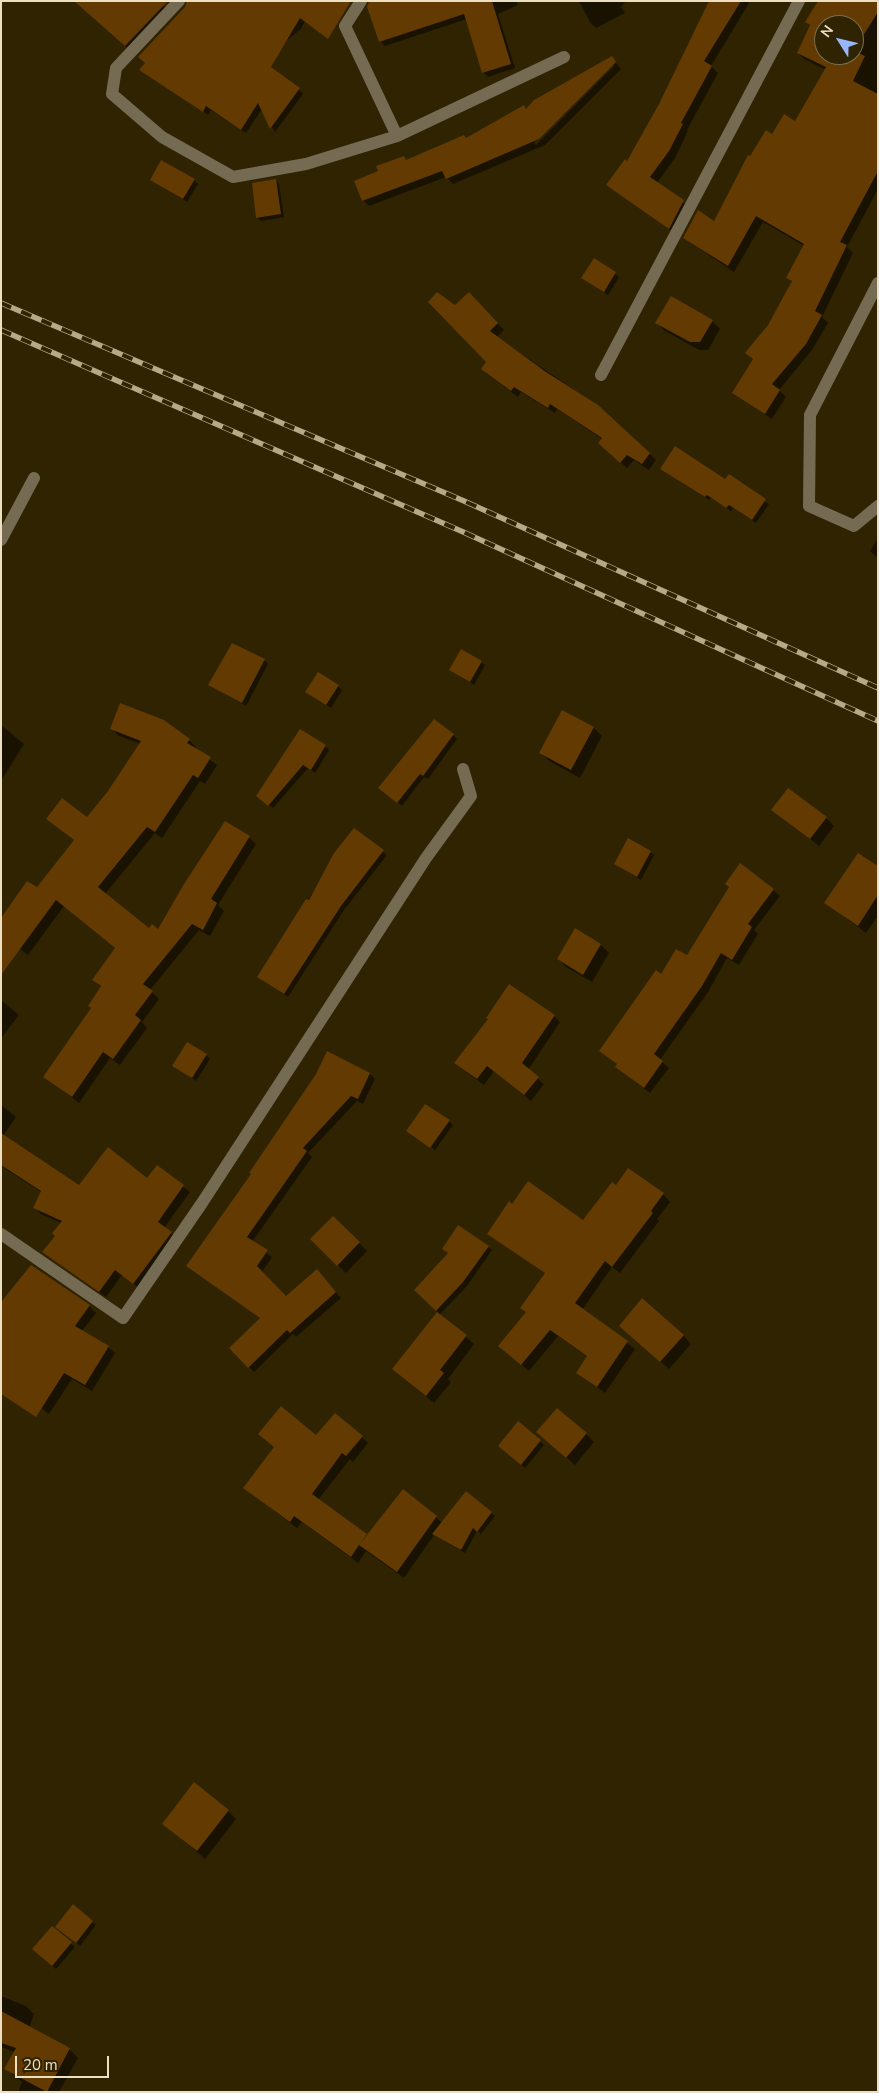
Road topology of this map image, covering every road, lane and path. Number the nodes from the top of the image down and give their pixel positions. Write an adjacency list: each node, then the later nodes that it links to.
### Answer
1 (179, 1): 5 (street)
2 (361, 1): 5 (street)
3 (799, 1): 7 (street)
4 (564, 57): 5 (street)
5 (397, 136)
6 (878, 283): 9 (street)
7 (601, 374)
8 (34, 478): 10 (street)
9 (878, 506)
10 (1, 540)
11 (463, 769): 12 (street)
12 (3, 1240)

